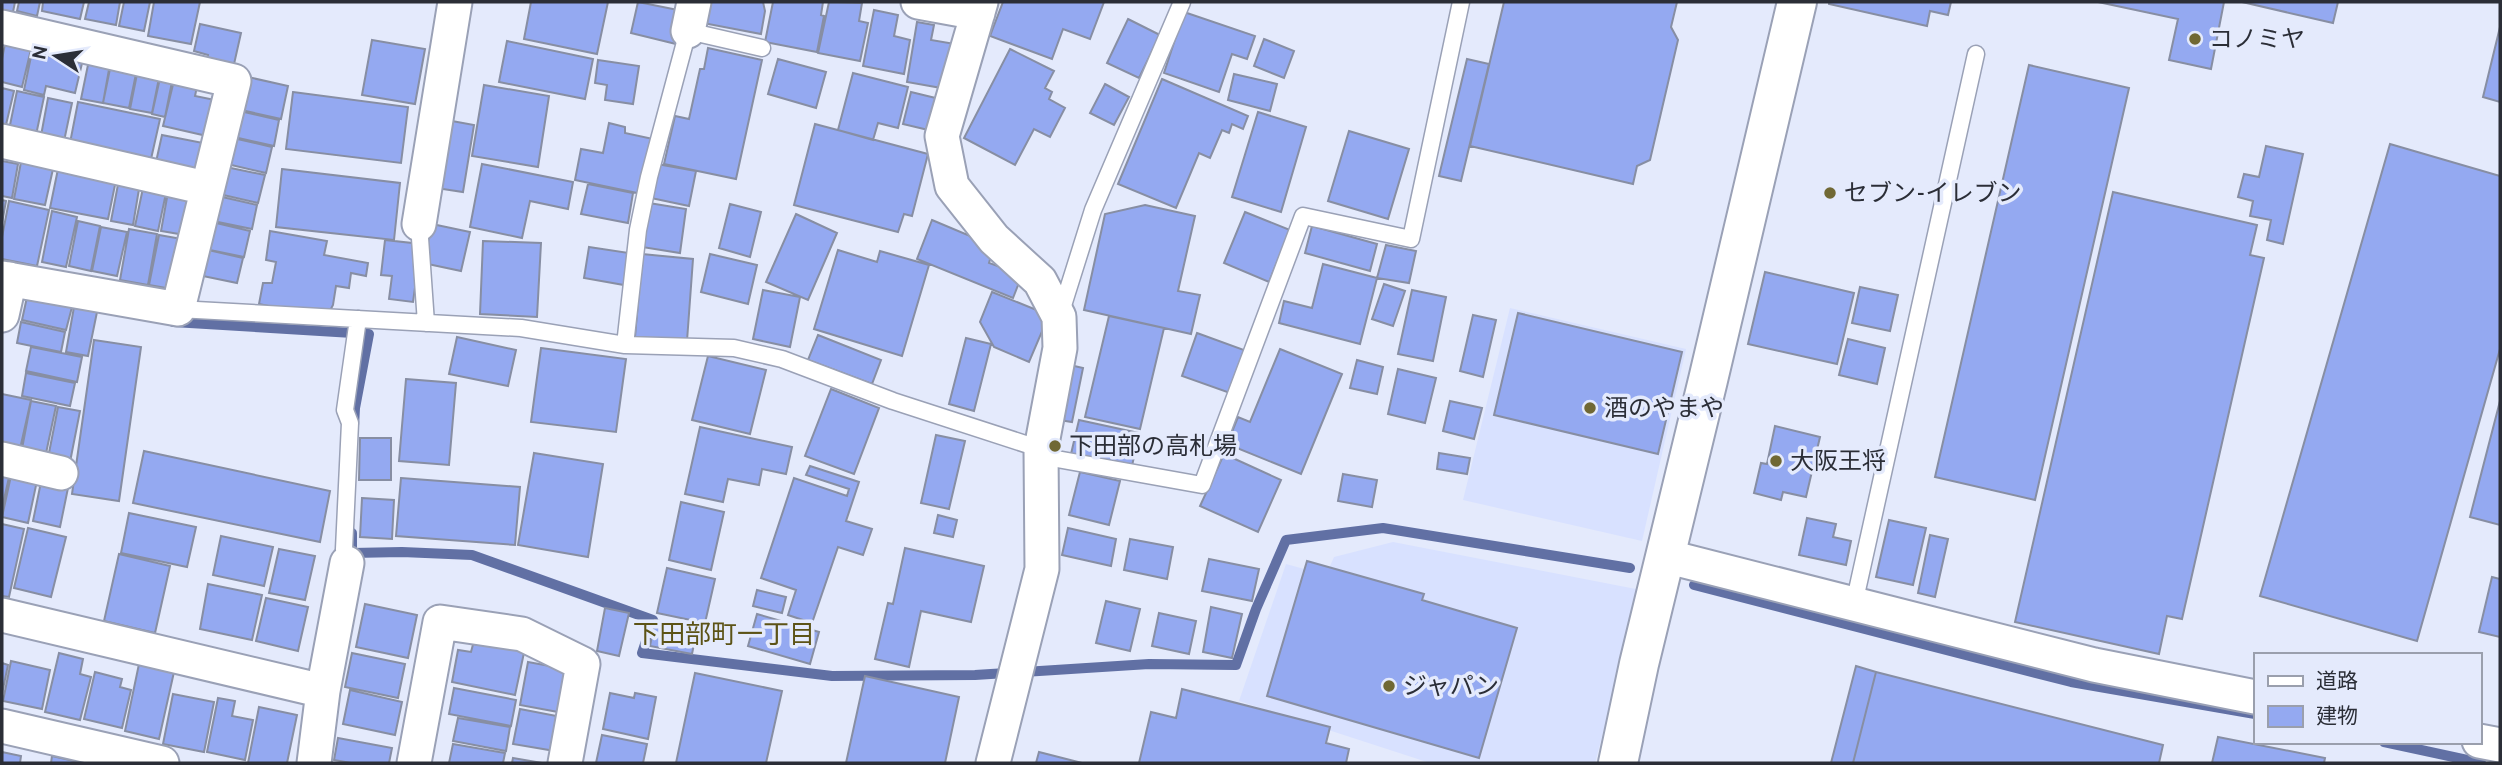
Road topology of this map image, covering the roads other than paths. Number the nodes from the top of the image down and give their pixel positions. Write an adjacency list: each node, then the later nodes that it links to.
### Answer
1 (455, 2): 13 (street)
2 (918, 2): 6 (street)
3 (1182, 2): 17 (lane)
4 (1461, 2): 21 (lane)
5 (1797, 2): 24 (street)
6 (979, 7): 17 (street)
7 (691, 16): 9 (lane); 20 (lane)
8 (2, 27): 12 (street)
9 (762, 47)
10 (1976, 54): 26 (lane)
11 (2, 141): 12 (street)
12 (206, 188): 15 (street)
13 (419, 224): 19 (lane)
14 (6, 279): 15 (street); 16 (street)
15 (178, 309): 18 (lane)
16 (2, 315)
17 (1059, 317): 21 (street)
18 (358, 319): 19 (lane); 25 (lane)
19 (426, 323): 20 (lane)
20 (625, 345): 21 (lane)
21 (1041, 452): 37 (street)
22 (2, 459): 23 (street)
23 (61, 473)
24 (1665, 556): 26 (street); 38 (street)
25 (347, 563): 28 (street)
26 (1854, 604): 29 (street)
27 (2, 615): 28 (street)
28 (323, 691): 34 (street)
29 (2254, 696)
30 (2, 726): 33 (street)
31 (2481, 741): 32 (street)
32 (2500, 745)
33 (162, 763)
34 (314, 763)
35 (414, 763): 36 (street)
36 (565, 763)
37 (993, 763)
38 (1618, 763)

